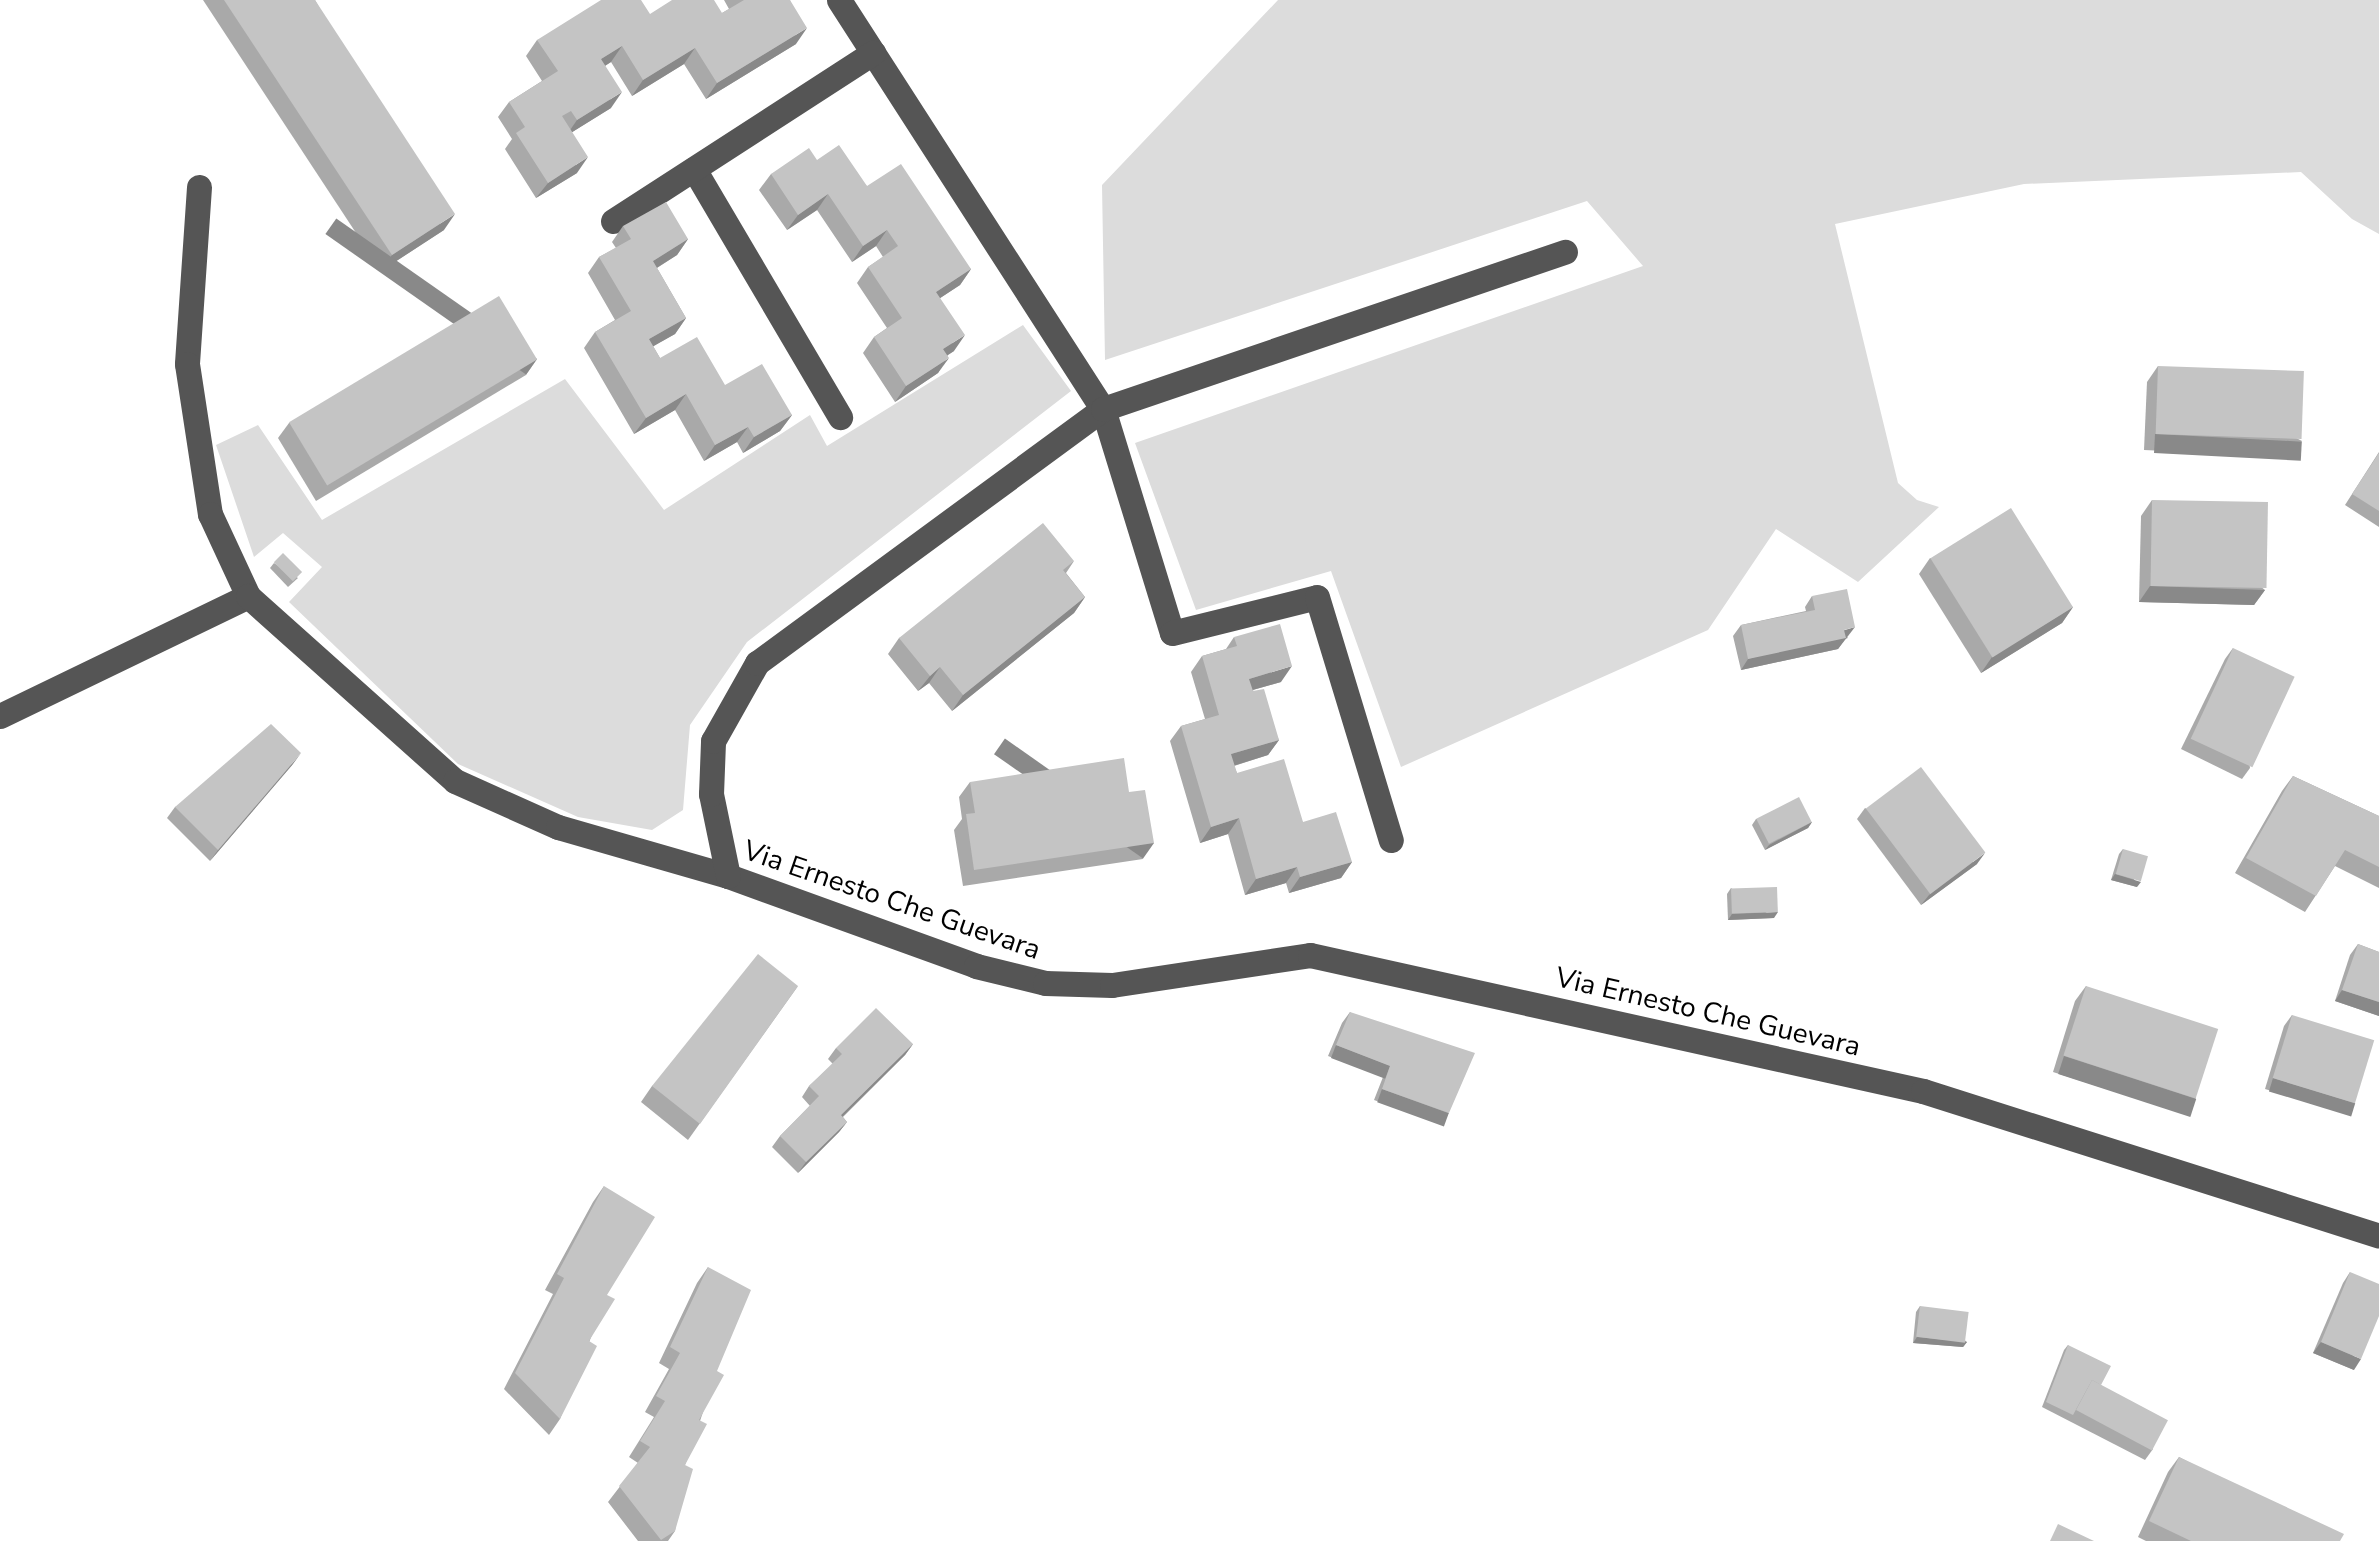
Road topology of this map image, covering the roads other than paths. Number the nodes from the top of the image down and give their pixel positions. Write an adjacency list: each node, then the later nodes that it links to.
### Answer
1 (839, 0): 2 (street)
2 (874, 54): 3 (street); 7 (street)
3 (694, 169): 5 (street); 8 (street)
4 (199, 187): 9 (street)
5 (613, 222)
6 (1565, 252): 7 (street)
7 (1103, 408): 11 (street); 12 (street)
8 (840, 417)
9 (248, 596): 10 (street); 12 (street, Via Ernesto Che Guevara)
10 (0, 716)
11 (1392, 840)
12 (728, 876): 13 (street, Via Ernesto Che Guevara)
13 (2379, 1236)

